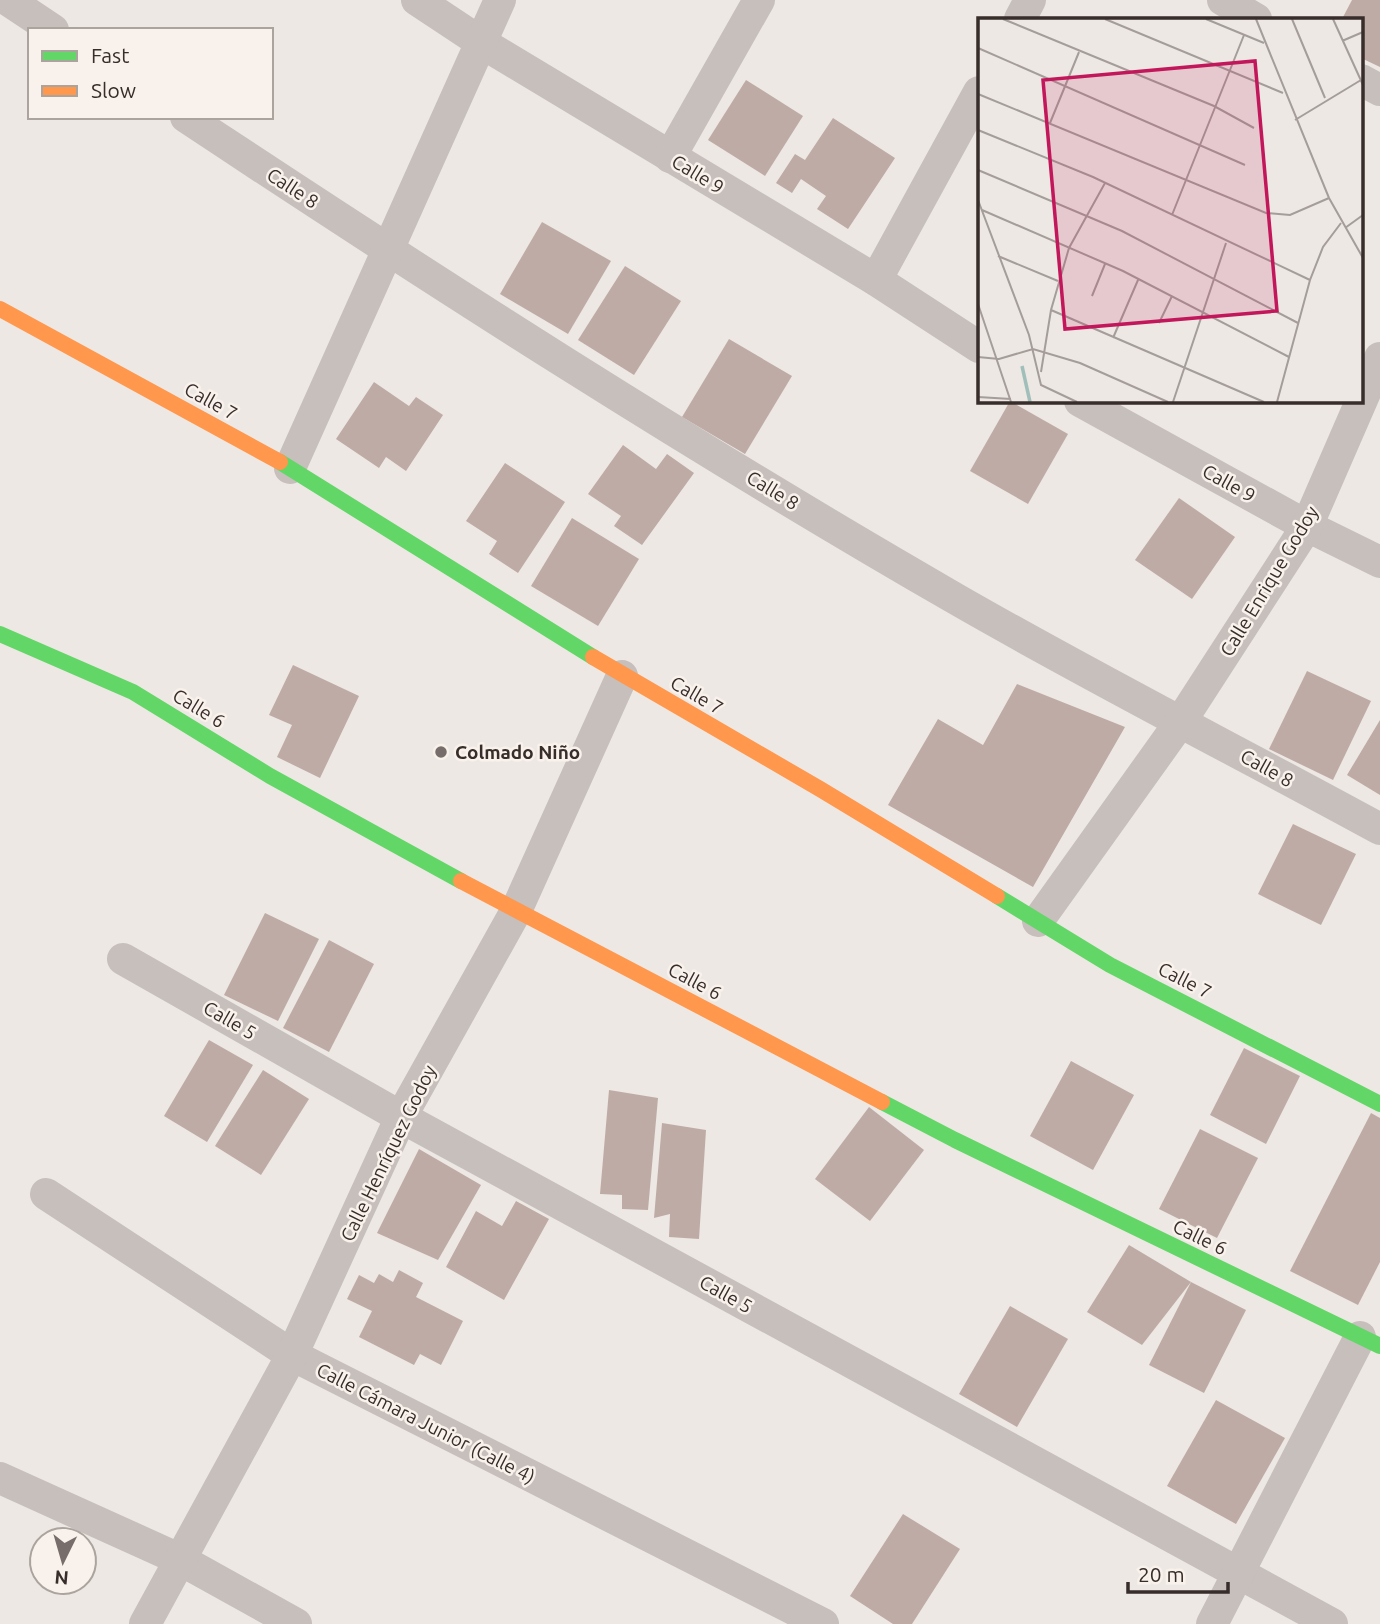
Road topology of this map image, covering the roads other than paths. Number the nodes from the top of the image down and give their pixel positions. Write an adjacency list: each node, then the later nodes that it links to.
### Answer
1 (8, 0): 9 (street)
2 (417, 0): 10 (street, Calle 9)
3 (500, 0): 10 (street)
4 (759, 0): 15 (street)
5 (1030, 0): 7 (street)
6 (1223, 0): 8 (street)
7 (1021, 18)
8 (1254, 18)
9 (50, 28)
10 (482, 43): 15 (street, Calle 9); 16 (street)
11 (1362, 81): 12 (street)
12 (1380, 90)
13 (978, 94): 17 (street)
14 (189, 119): 16 (street, Calle 8)
15 (670, 157): 17 (street, Calle 9)
16 (389, 251): 24 (street); 29 (street, Calle 8)
17 (876, 280): 19 (street, Calle 9)
18 (0, 309): 24 (street, Calle 7)
19 (978, 346)
20 (1380, 358): 21 (street, Calle Enrique Godoy)
21 (1362, 399)
22 (1084, 402): 25 (street, Calle 9)
23 (1361, 402): 25 (street, Calle Enrique Godoy)
24 (290, 468): 28 (street, Calle 7)
25 (1307, 526): 26 (street, Calle 9); 29 (street, Calle Enrique Godoy)
26 (1380, 562)
27 (0, 634): 31 (street, Calle 6)
28 (622, 676): 31 (street, Calle Henríquez Godoy); 32 (street, Calle 7)
29 (1181, 721): 30 (street, Calle 8); 32 (street, Calle Enrique Godoy)
30 (1380, 829)
31 (516, 911): 35 (street, Calle Henríquez Godoy); 37 (street, Calle 6)
32 (1038, 921): 34 (street, Calle 7)
33 (123, 959): 35 (street, Calle 5)
34 (1380, 1104)
35 (401, 1117): 38 (street, Calle Henríquez Godoy); 41 (street, Calle 5)
36 (46, 1194): 38 (street, Calle Cámara Junior (Calle 4))
37 (1370, 1342): 41 (street)
38 (292, 1355): 40 (street, Calle Henríquez Godoy); 44 (street, Calle Cámara Junior (Calle 4))
39 (0, 1478): 40 (street)
40 (179, 1559): 42 (street, Calle Henríquez Godoy); 43 (street)
41 (1238, 1574): 45 (street); 46 (street, Calle 5)
42 (145, 1624)
43 (296, 1624)
44 (823, 1624)
45 (1212, 1624)
46 (1332, 1624)

